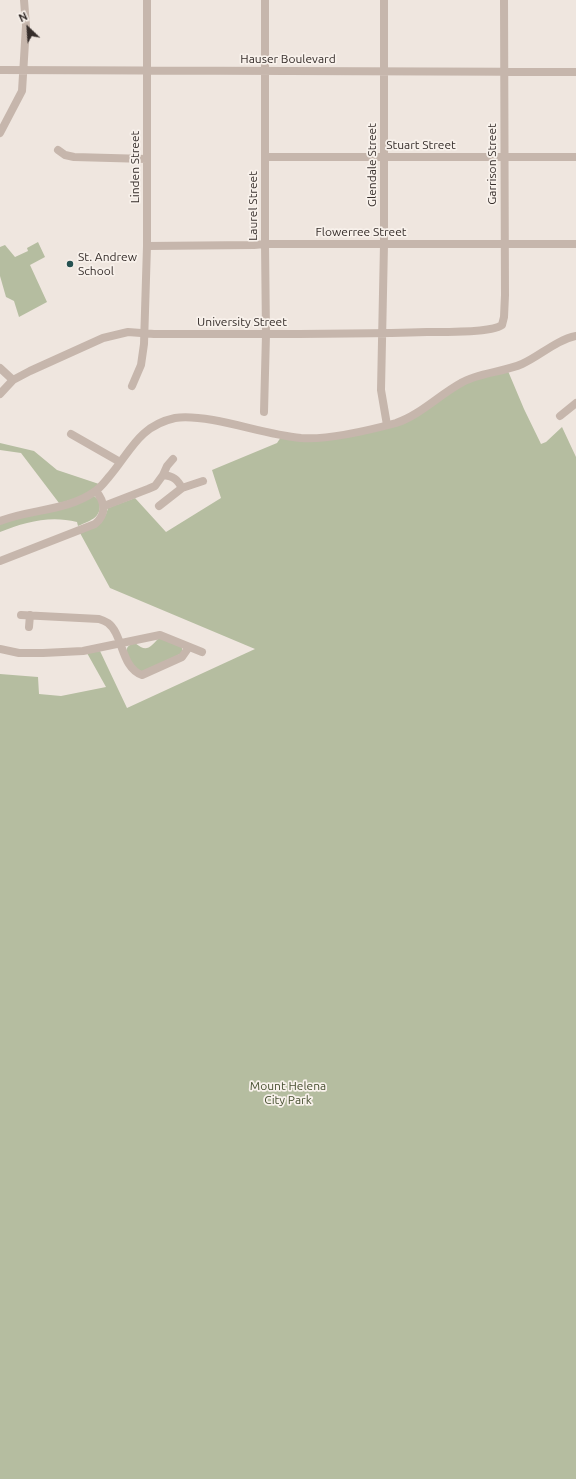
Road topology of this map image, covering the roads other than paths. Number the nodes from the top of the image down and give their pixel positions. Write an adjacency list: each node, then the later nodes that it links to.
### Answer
1 (24, 0): 7 (street)
2 (147, 0): 8 (street, Linden Street)
3 (265, 0): 11 (street, Laurel Street)
4 (384, 0): 9 (street, Glendale Street)
5 (504, 0): 10 (street, Garrison Street)
6 (0, 70): 7 (street, Hauser Boulevard)
7 (23, 70): 8 (street, Hauser Boulevard); 13 (street)
8 (147, 71): 11 (street, Hauser Boulevard); 19 (street, Linden Street)
9 (384, 71): 10 (street, Hauser Boulevard); 11 (street, Hauser Boulevard); 16 (street, Glendale Street)
10 (504, 71): 12 (street, Hauser Boulevard); 17 (street, Garrison Street)
11 (265, 72): 15 (street, Laurel Street)
12 (576, 72)
13 (0, 133)
14 (58, 150): 19 (street)
15 (265, 157): 16 (street, Stuart Street); 20 (street, Laurel Street)
16 (384, 157): 17 (street, Stuart Street); 21 (street, Glendale Street)
17 (504, 157): 18 (street, Stuart Street); 22 (street, Garrison Street)
18 (576, 158)
19 (147, 159): 24 (street, Linden Street)
20 (265, 244): 21 (street, Flowerree Street); 24 (street, Flowerree Street); 27 (street, Laurel Street)
21 (384, 244): 22 (street, Flowerree Street); 28 (street, Glendale Street)
22 (504, 244): 23 (street, Flowerree Street); 25 (street, Garrison Street)
23 (576, 244)
24 (147, 246): 26 (street, Linden Street)
25 (500, 327): 28 (street, University Street)
26 (144, 333): 27 (street, University Street); 31 (street, University Street); 32 (street, Linden Street)
27 (266, 334): 28 (street, University Street); 35 (street, Laurel Street)
28 (383, 334): 37 (street, Glendale Street)
29 (576, 336): 37 (street)
30 (0, 368): 31 (street)
31 (13, 380): 33 (street, University Street)
32 (132, 386)
33 (0, 394)
34 (576, 403): 36 (street)
35 (264, 412)
36 (560, 416)
37 (387, 425): 40 (street)
38 (71, 434): 40 (street)
39 (173, 459): 41 (street)
40 (120, 462): 44 (street)
41 (163, 475): 43 (street); 45 (street)
42 (203, 481): 43 (street)
43 (182, 488): 46 (street)
44 (96, 491): 45 (street); 47 (street)
45 (104, 506): 48 (street)
46 (159, 506)
47 (0, 521)
48 (0, 560)
49 (29, 627): 50 (street)
50 (119, 643): 51 (street); 51 (street); 52 (street)
51 (189, 647): 53 (street)
52 (0, 649)
53 (202, 652)

